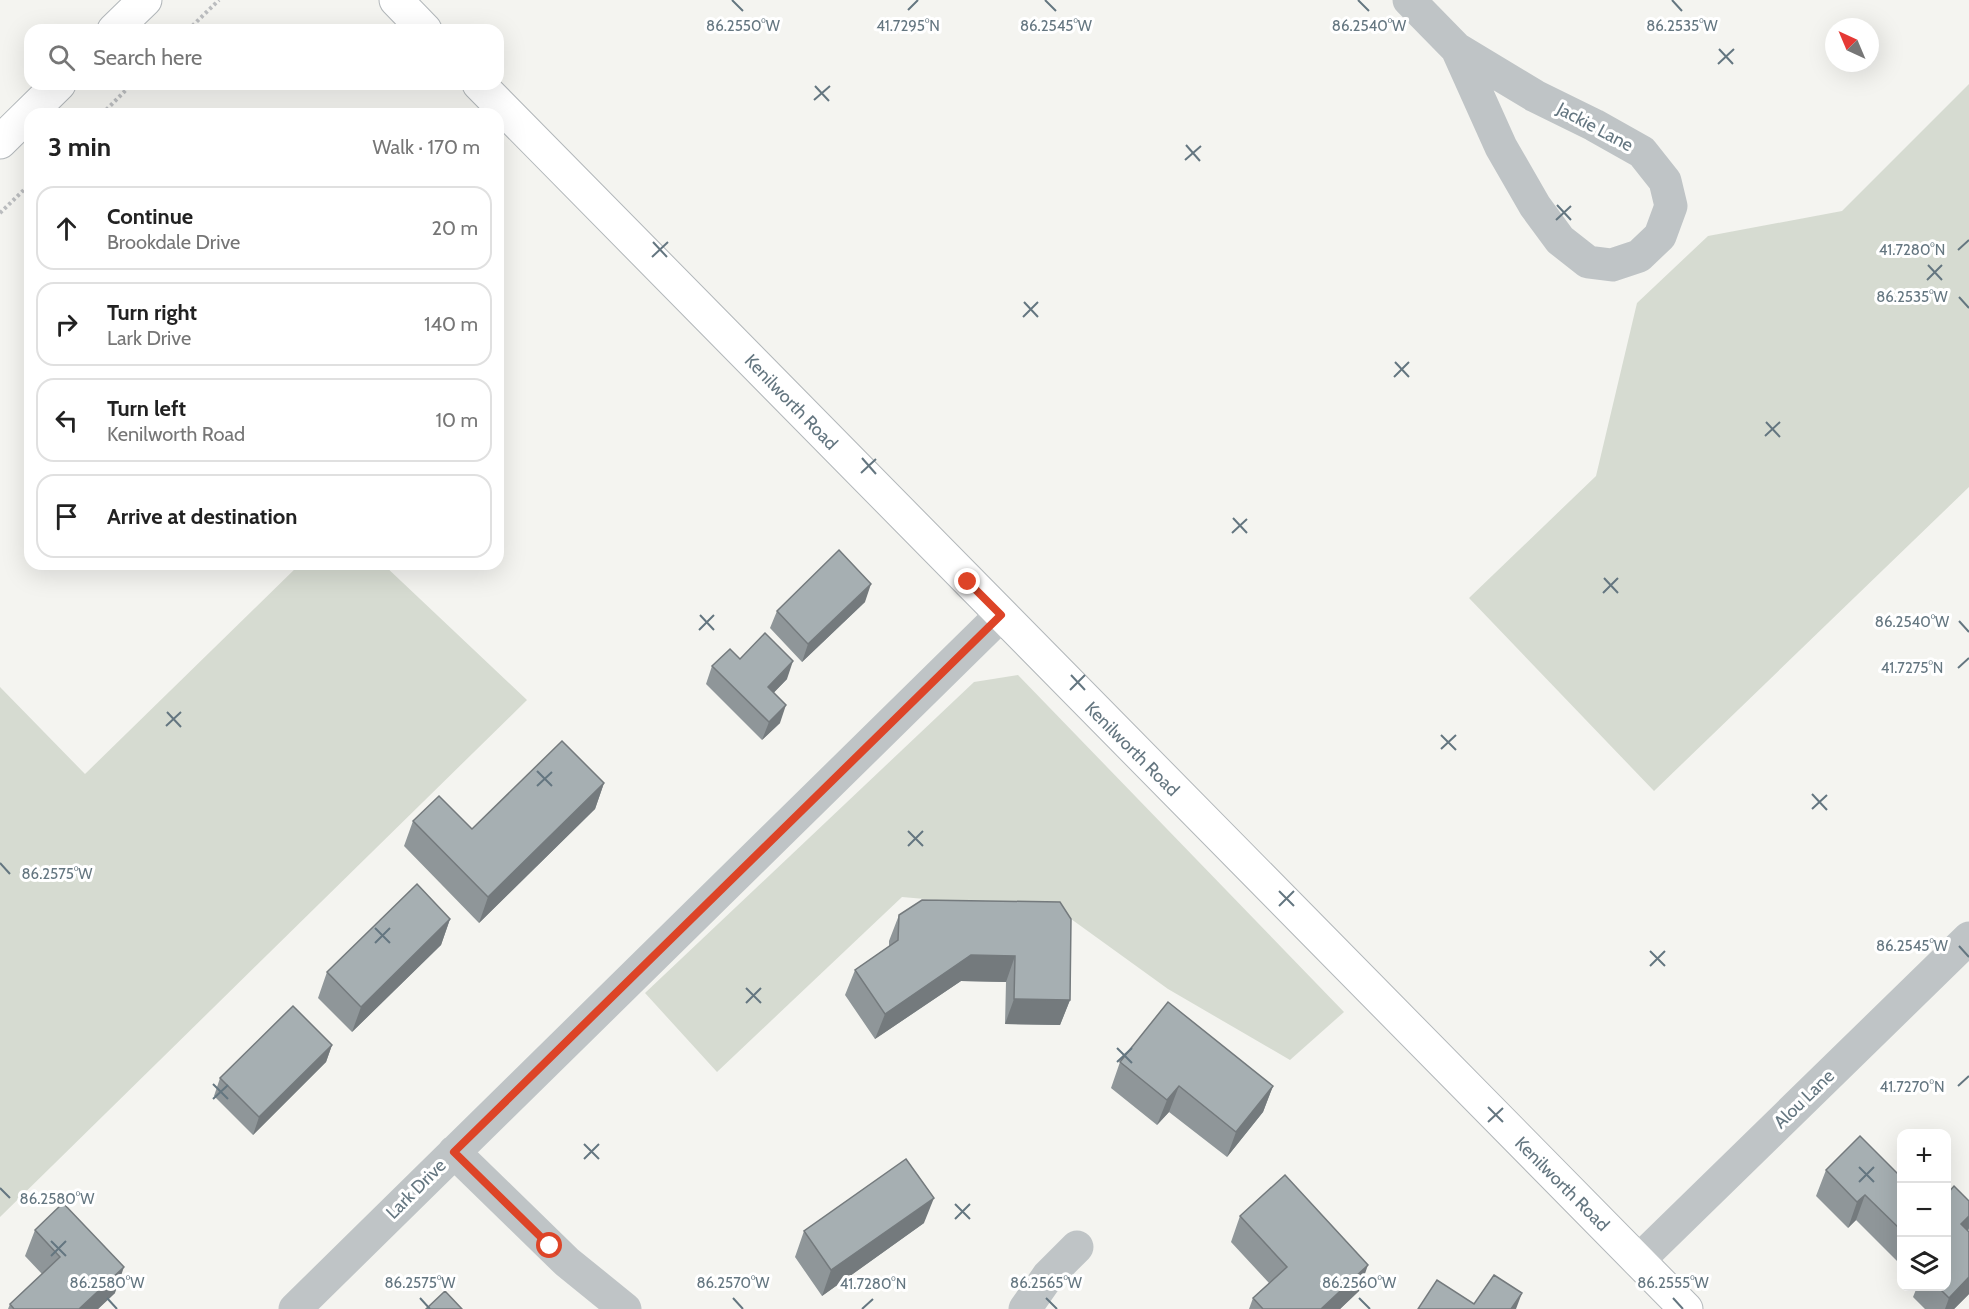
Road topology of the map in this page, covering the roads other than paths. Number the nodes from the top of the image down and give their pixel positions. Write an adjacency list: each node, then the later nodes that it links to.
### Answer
1 (145, 0): 4 (street)
2 (396, 0): 5 (street)
3 (1409, 0): 6 (street, Jackie Lane)
4 (120, 24)
5 (419, 24)
6 (1457, 49): 6 (street, Jackie Lane)
7 (53, 90): 9 (street)
8 (484, 90): 10 (street, Kenilworth Road)
9 (35, 108)
10 (502, 108)
11 (504, 110): 14 (street, Kenilworth Road)
12 (24, 118): 13 (street)
13 (0, 142)
14 (1001, 615): 16 (street, Lark Drive); 18 (street, Kenilworth Road)
15 (1969, 938): 18 (street, Alou Lane)
16 (454, 1152): 19 (street, Lark Drive); 20 (street)
17 (1077, 1247): 21 (street)
18 (1638, 1261): 22 (street, Kenilworth Road)
19 (295, 1309)
20 (625, 1309)
21 (1025, 1309)
22 (1686, 1309)

